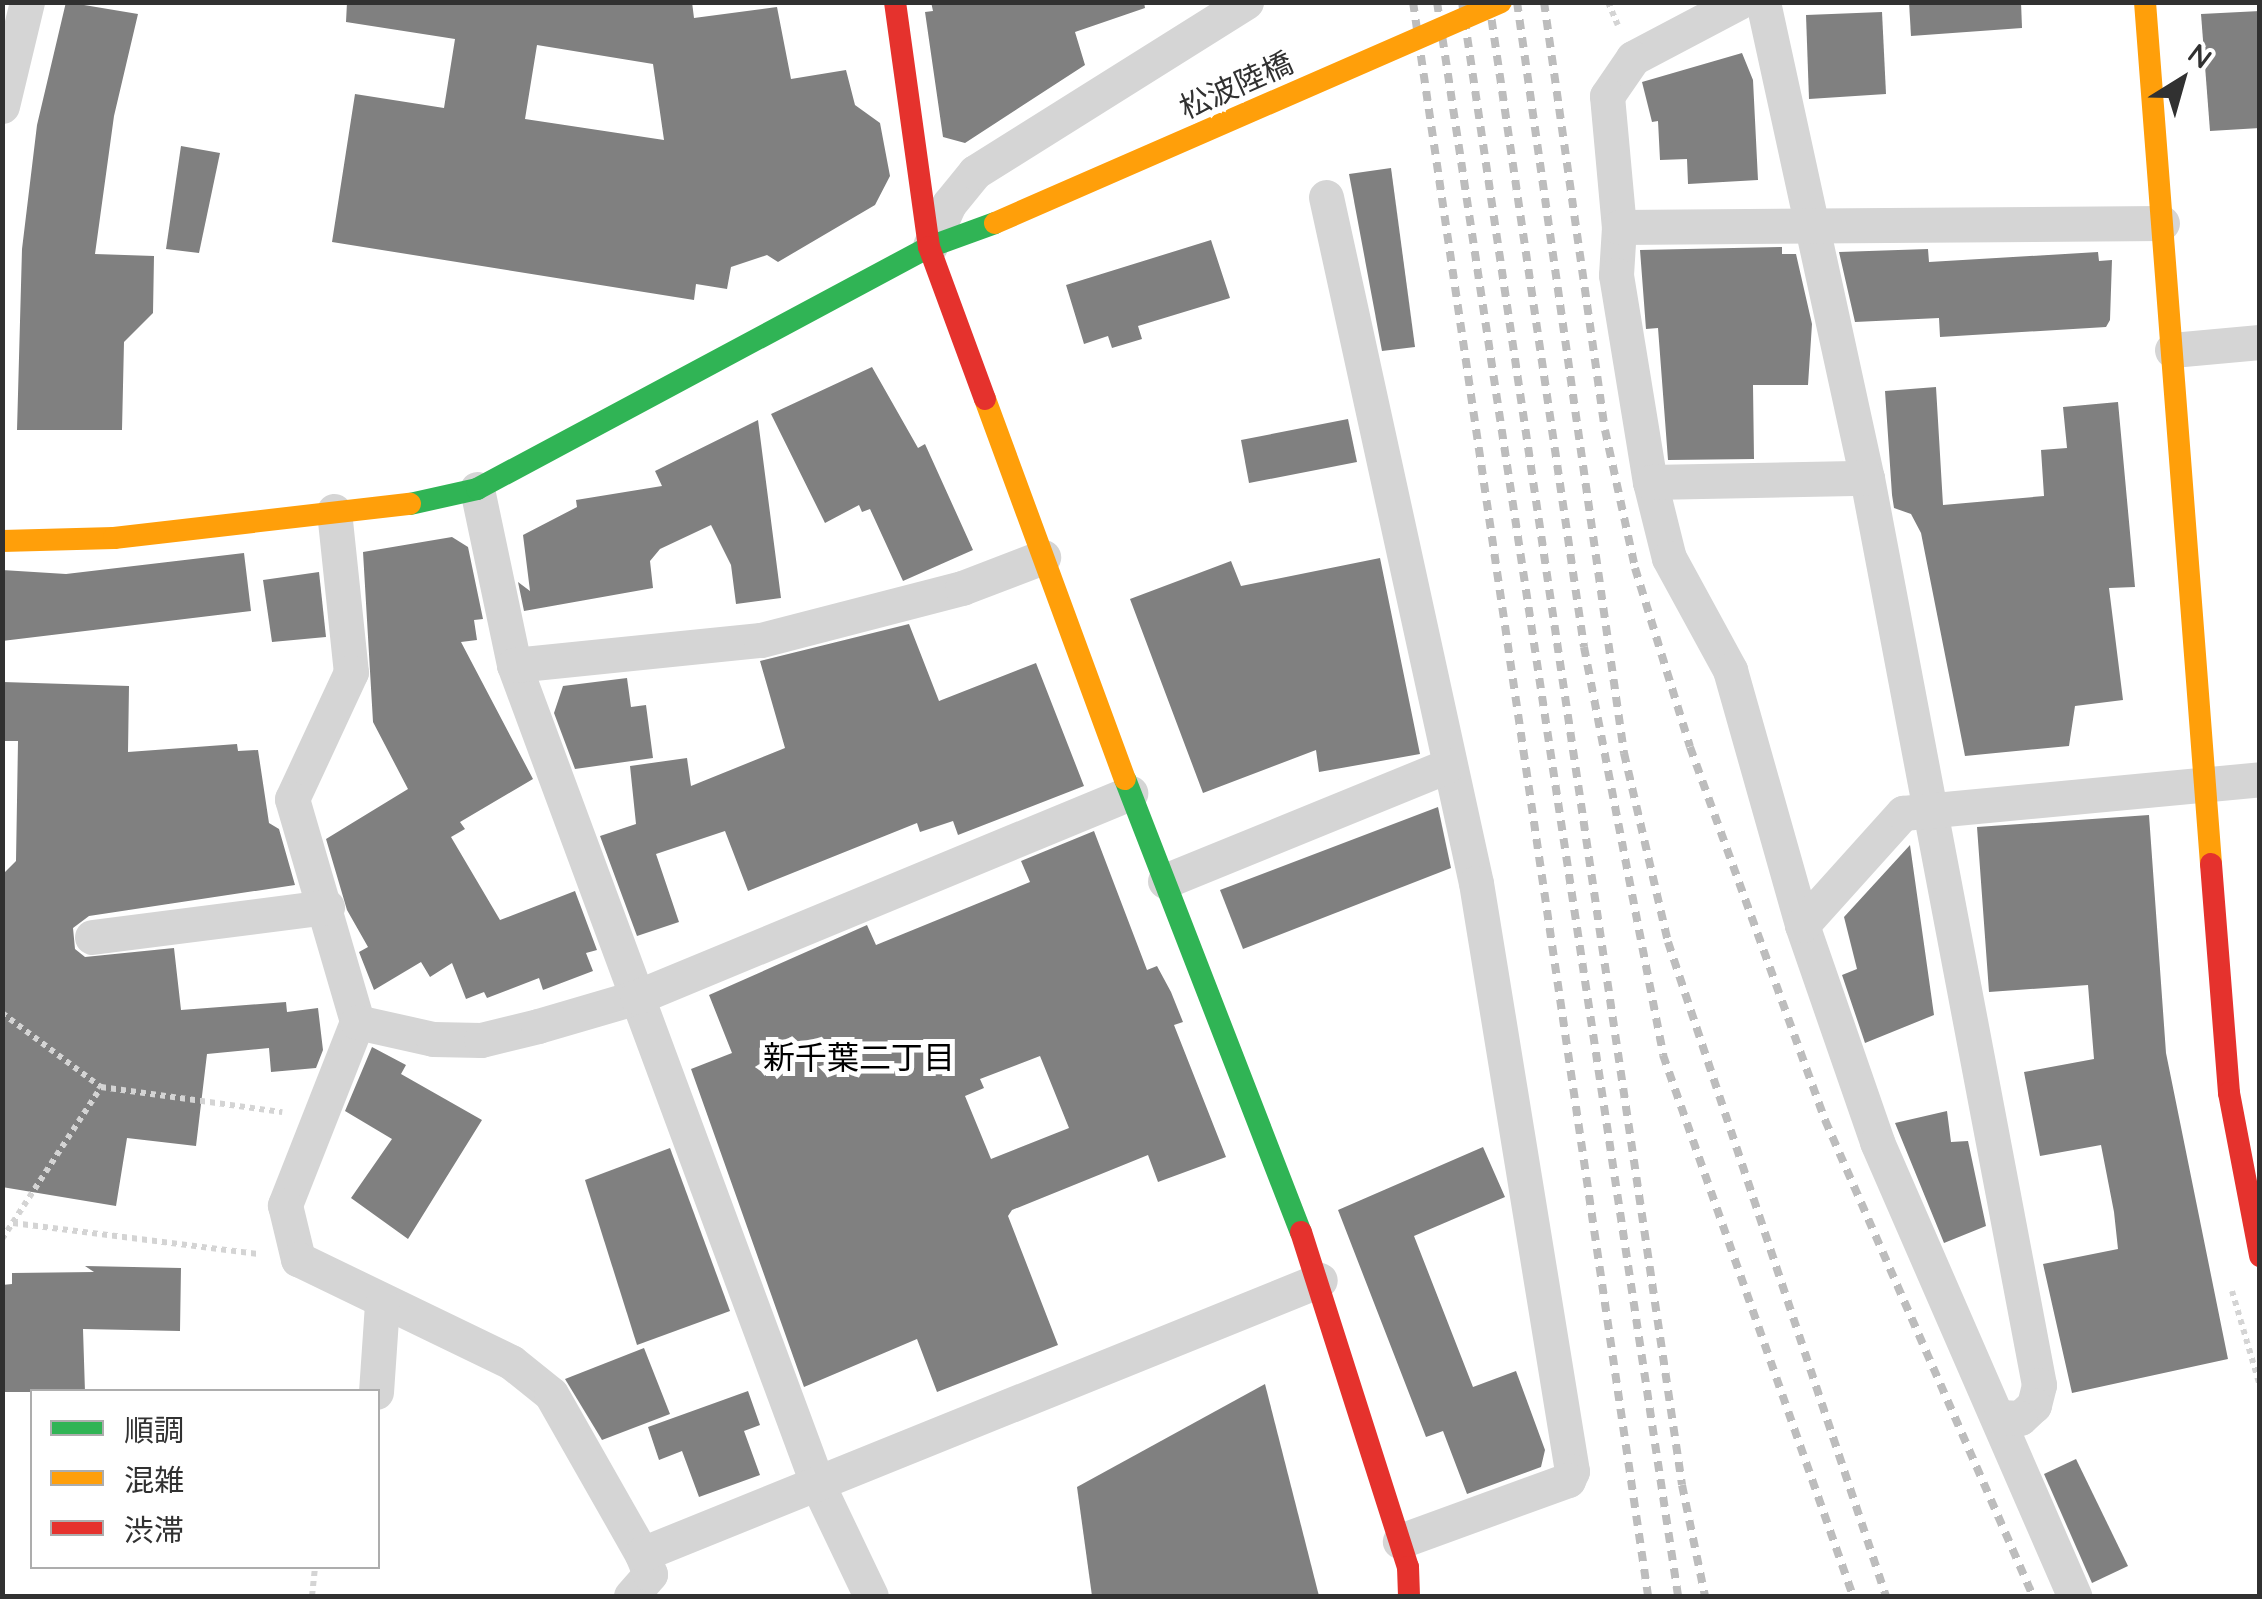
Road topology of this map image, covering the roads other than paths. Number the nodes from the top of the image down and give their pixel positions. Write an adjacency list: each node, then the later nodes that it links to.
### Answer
1 (27, 2): 8 (street)
2 (895, 2): 13 (street)
3 (1246, 2): 13 (street)
4 (1501, 2): 13 (street, 松波陸橋, bridge)
5 (1739, 2): 12 (street)
6 (1763, 2): 11 (street)
7 (2145, 2): 10 (street)
8 (2, 106)
9 (1326, 198): 23 (street)
10 (2162, 224): 11 (street); 15 (street)
11 (1808, 225): 12 (street); 16 (street)
12 (1619, 227): 17 (street)
13 (929, 247): 18 (street, 松波陸橋); 21 (street)
14 (2260, 342): 15 (street)
15 (2172, 350): 25 (street)
16 (1867, 478): 17 (street); 27 (street)
17 (1650, 482): 30 (street)
18 (476, 489): 19 (street, 松波陸橋); 22 (street)
19 (334, 512): 20 (street, 松波陸橋); 29 (street)
20 (2, 541)
21 (1043, 557): 22 (street); 26 (street)
22 (514, 665): 32 (street)
23 (1447, 766): 28 (street); 40 (street)
24 (2260, 779): 25 (street)
25 (2205, 784): 27 (street); 34 (street)
26 (1130, 793): 28 (street); 32 (street)
27 (1930, 810): 30 (street); 38 (street)
28 (1165, 881): 35 (street)
29 (328, 907): 31 (street); 33 (street)
30 (1802, 925): 38 (street)
31 (92, 937)
32 (637, 997): 33 (street); 39 (street)
33 (357, 1022): 36 (street)
34 (2260, 1256)
35 (1320, 1280): 39 (street); 40 (street)
36 (382, 1304): 37 (street); 41 (street)
37 (376, 1389)
38 (2000, 1417): 44 (street)
39 (817, 1483): 41 (street); 42 (street)
40 (1400, 1541): 43 (street)
41 (646, 1580)
42 (870, 1596)
43 (1409, 1596)
44 (2074, 1596)

